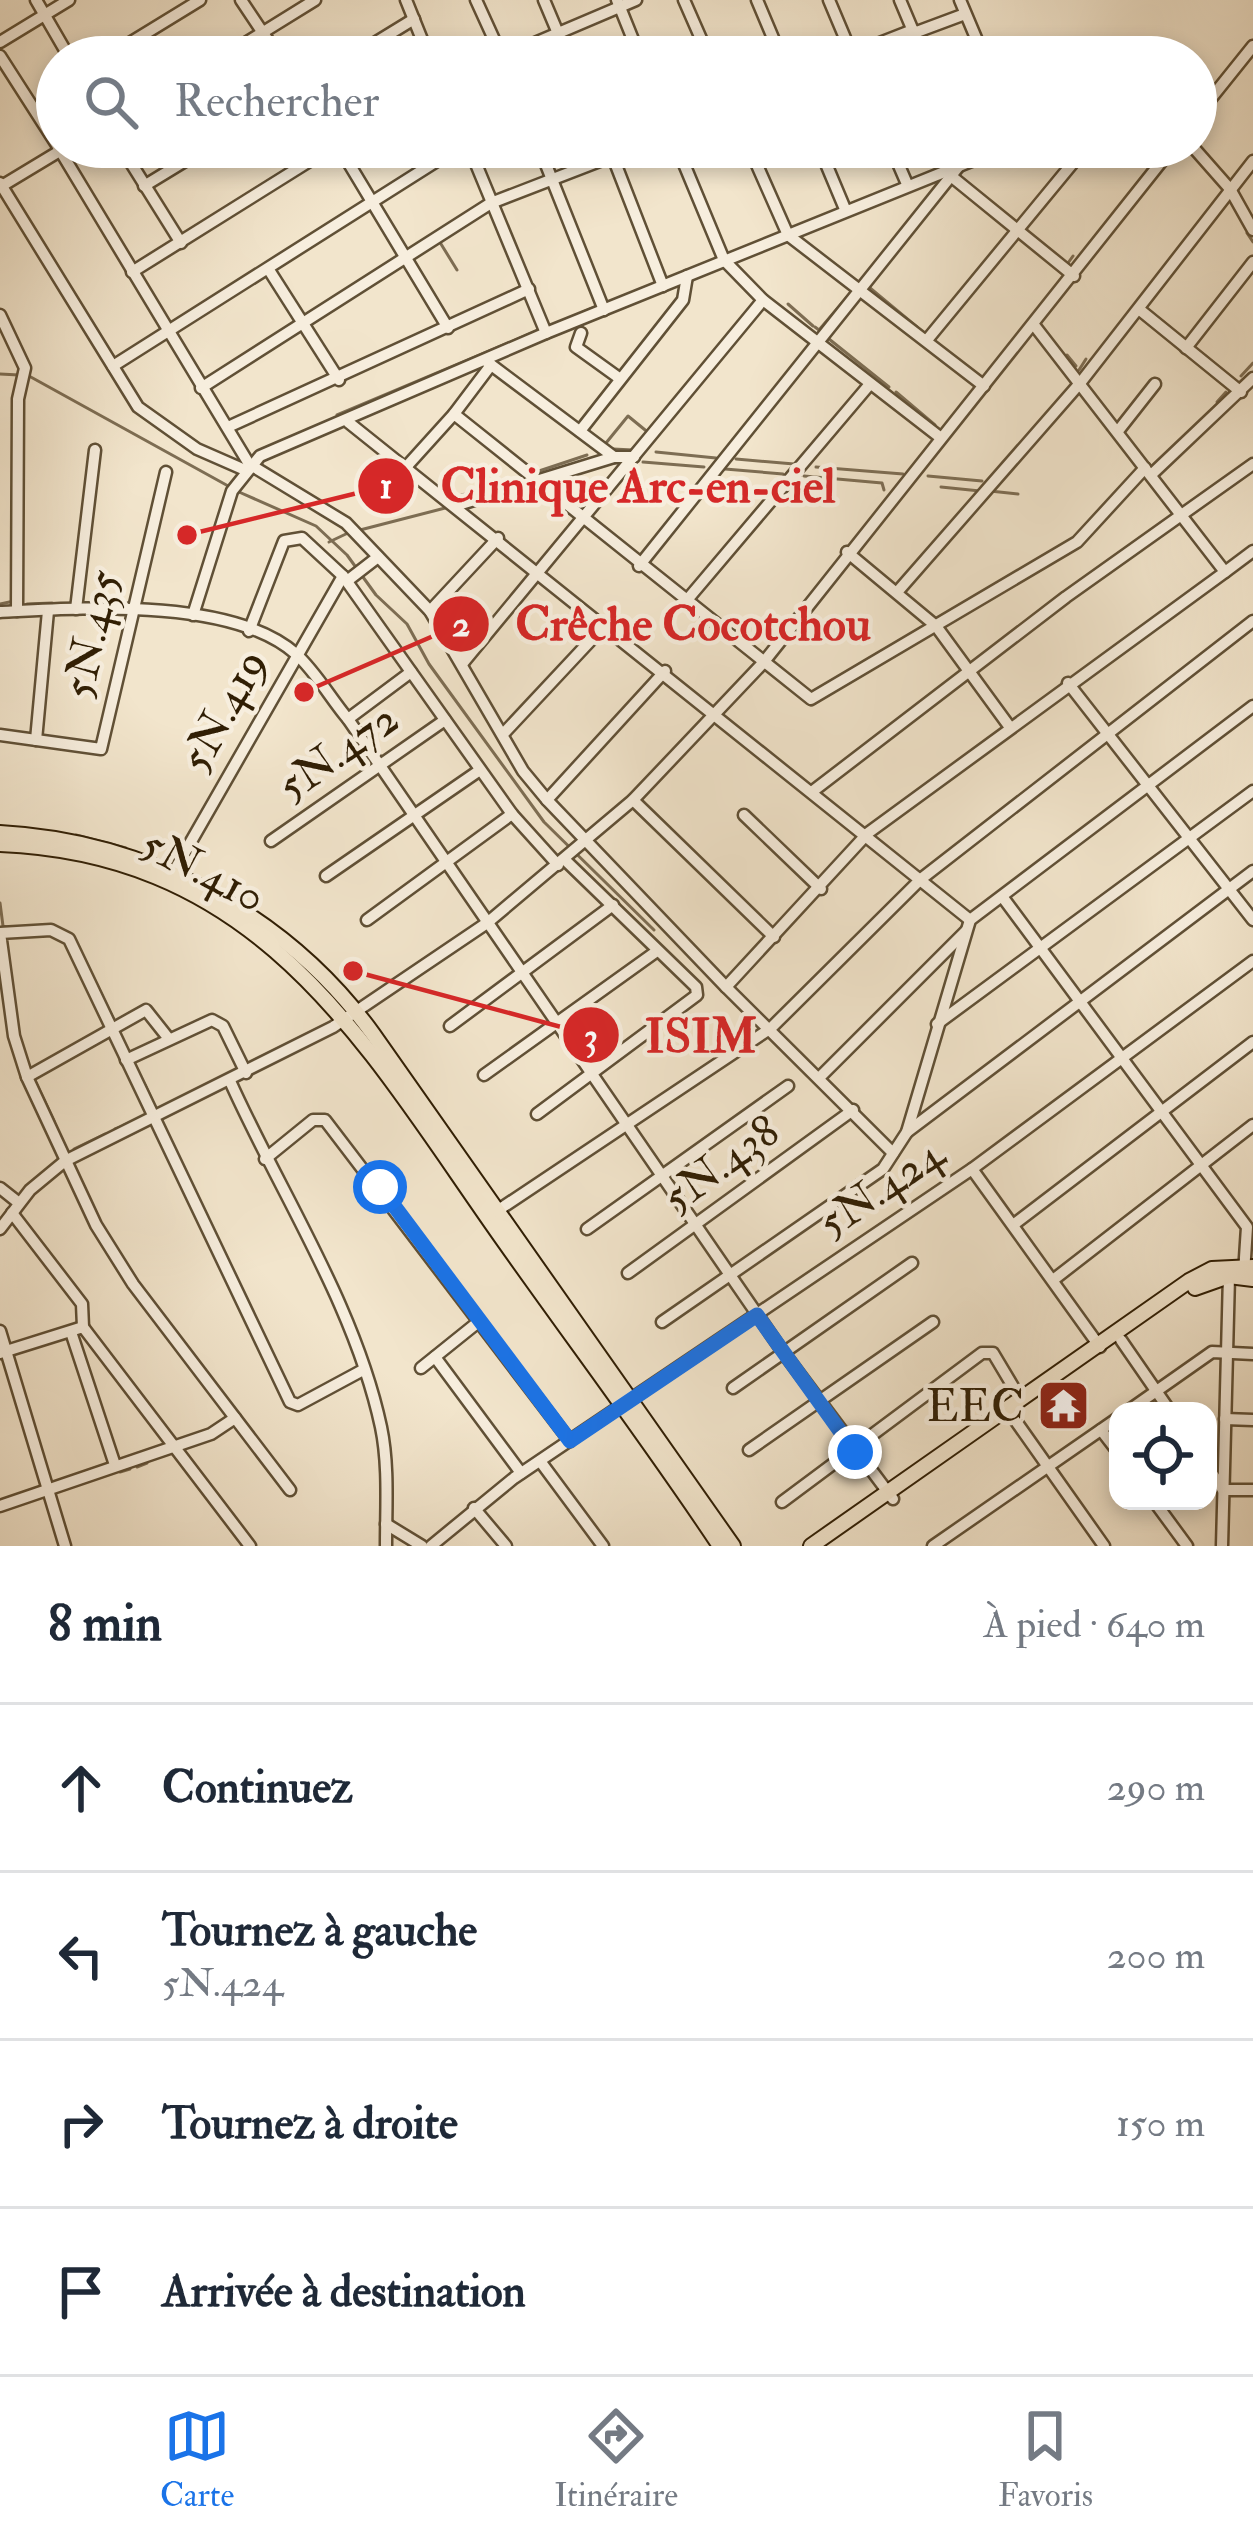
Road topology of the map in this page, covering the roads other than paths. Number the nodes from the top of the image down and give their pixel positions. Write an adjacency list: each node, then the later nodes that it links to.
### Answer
1 (36, 0): 17 (street)
2 (69, 0): 17 (street)
3 (200, 0): 23 (street)
4 (242, 0): 19 (street)
5 (315, 0): 19 (street)
6 (406, 0): 18 (street)
7 (476, 0): 28 (street)
8 (544, 0): 21 (street)
9 (636, 0): 15 (street)
10 (684, 0): 30 (street)
11 (757, 0): 31 (street)
12 (830, 0): 32 (street)
13 (900, 0): 20 (street)
14 (959, 0): 16 (street)
15 (618, 3): 21 (street); 29 (street)
16 (965, 14): 20 (street); 35 (street)
17 (44, 15): 22 (street); 36 (street)
18 (413, 19): 26 (street); 27 (street)
19 (264, 31): 24 (street); 25 (street)
20 (914, 31): 33 (street); 34 (street)
21 (558, 35)
22 (56, 36)
23 (141, 36)
24 (256, 36)
25 (267, 36)
26 (386, 36)
27 (420, 36)
28 (492, 36)
29 (631, 36)
30 (700, 36)
31 (772, 36)
32 (842, 36)
33 (901, 36)
34 (916, 36)
35 (975, 36)
36 (0, 42)
37 (1253, 46): 39 (street)
38 (0, 56): 40 (street)
39 (1217, 91)
40 (36, 111)
41 (1253, 161): 67 (street)
42 (36, 163): 65 (street)
43 (72, 168): 79 (street)
44 (133, 168): 66 (street)
45 (173, 168): 66 (street)
46 (302, 168): 74 (street)
47 (352, 168): 68 (street)
48 (427, 168): 68 (street)
49 (477, 168): 69 (street)
50 (548, 168): 63 (street)
51 (576, 168): 63 (street)
52 (617, 168): 82 (street)
53 (686, 168): 76 (street)
54 (758, 168): 73 (street)
55 (828, 168): 70 (street)
56 (900, 168): 64 (street)
57 (947, 168): 64 (street)
58 (958, 168): 62 (street)
59 (1069, 168): 71 (street)
60 (1157, 168): 81 (street)
61 (1211, 168): 67 (street)
62 (951, 176): 71 (street); 84 (street)
63 (552, 179): 69 (street); 86 (street)
64 (907, 184): 70 (street)
65 (1, 186): 99 (street)
66 (143, 186): 74 (street)
67 (1230, 190): 72 (street); 87 (street)
68 (376, 201): 75 (street); 78 (street)
69 (490, 203): 75 (street); 83 (street)
70 (845, 209): 73 (street)
71 (1017, 230): 81 (street); 96 (street)
72 (1253, 230)
73 (788, 236): 76 (street); 84 (street)
74 (181, 243): 79 (street)
75 (406, 257): 89 (street); 91 (street)
76 (724, 260): 80 (street); 85 (street)
77 (1253, 262): 97 (street)
78 (269, 270): 89 (street); 94 (street)
79 (132, 272): 94 (street)
80 (687, 276): 82 (street); 100 (street)
81 (1074, 276): 90 (street)
82 (663, 286): 86 (street)
83 (529, 289): 91 (street); 92 (street)
84 (861, 290): 95 (street); 96 (street)
85 (763, 300): 95 (street); 119 (street)
86 (604, 310): 92 (street)
87 (1140, 310): 97 (street); 103 (street)
88 (0, 315): 110 (street)
89 (303, 323): 102 (street); 107 (street)
90 (1034, 325): 103 (street); 106 (street)
91 (448, 328): 102 (street)
92 (546, 333): 98 (street)
93 (581, 333): 100 (street)
94 (170, 334): 99 (street); 107 (street)
95 (818, 340): 104 (street); 133 (street)
96 (927, 340): 106 (street)
97 (1186, 348): 108 (street)
98 (488, 363): 111 (street); 112 (street); 114 (street)
99 (113, 366): 122 (street)
100 (620, 378): 114 (street)
101 (1253, 378): 108 (street)
102 (339, 380): 113 (street)
103 (1081, 382): 115 (street); 137 (street)
104 (870, 384): 116 (street); 138 (street)
105 (1155, 384): 115 (street)
106 (984, 386): 116 (street)
107 (201, 388): 113 (street)
108 (1241, 392): 124 (street)
109 (0, 399): 110 (street)
110 (18, 399): 141 (street)
111 (454, 414): 121 (street); 125 (street)
112 (348, 422): 121 (street); 122 (street)
113 (228, 427): 122 (street)
114 (580, 430): 118 (street)
115 (1118, 431): 124 (street)
116 (940, 439): 130 (street)
117 (95, 450): 140 (street)
118 (614, 457): 119 (street); 125 (street)
119 (634, 457): 128 (street)
120 (1253, 464): 127 (street)
121 (407, 466): 126 (street)
122 (247, 467): 132 (street); 145 (street)
123 (166, 472): 139 (street, 5N.435)
124 (1148, 472): 127 (street); 148 (street)
125 (532, 481): 126 (street); 128 (street)
126 (458, 505): 129 (street)
127 (1183, 515): 135 (street); 154 (street)
128 (581, 520): 133 (street); 134 (street)
129 (499, 538): 134 (street); 143 (street)
130 (847, 551): 137 (street); 151 (street)
131 (1253, 551): 135 (street)
132 (378, 557): 136 (street, 5N.419); 143 (street)
133 (639, 566): 138 (street)
134 (539, 572): 147 (street); 152 (street)
135 (1225, 572): 156 (street)
136 (352, 575): 149 (street); 150 (street, 5N.419); 155 (street)
137 (899, 590): 148 (street)
138 (687, 600): 151 (street)
139 (131, 608): 140 (street); 145 (street); 165 (street, 5N.435)
140 (76, 609): 142 (street)
141 (16, 611): 142 (street); 144 (street)
142 (47, 611): 165 (street, 5N.435)
143 (430, 611): 152 (street)
144 (0, 612)
145 (193, 614): 149 (street)
146 (1253, 621): 163 (street)
147 (606, 624): 153 (street); 162 (street)
148 (936, 626): 151 (street); 154 (street)
149 (249, 632): 150 (street)
150 (295, 652): 159 (street); 184 (street, 5N.419)
151 (763, 663): 158 (street)
152 (462, 664): 162 (street)
153 (664, 671): 158 (street); 171 (street)
154 (968, 671): 161 (street); 169 (street)
155 (411, 672): 159 (street); 160 (street)
156 (1068, 683): 161 (street); 163 (street)
157 (1253, 706): 168 (street)
158 (715, 711): 169 (street); 172 (street)
159 (348, 719): 166 (street)
160 (445, 720): 166 (street, 5N.472); 167 (street)
161 (1009, 726): 177 (street)
162 (505, 732): 171 (street)
163 (1106, 732): 168 (street); 186 (street)
164 (0, 735): 165 (street, 5N.435)
165 (36, 740)
166 (379, 767): 175 (street); 179 (street, 5N.472)
167 (480, 770): 173 (street); 175 (street)
168 (1147, 786): 178 (street); 189 (street)
169 (813, 790): 177 (street)
170 (1253, 791): 178 (street)
171 (547, 800): 181 (street)
172 (633, 800): 181 (street); 195 (street)
173 (512, 814): 181 (street); 182 (street)
174 (744, 815): 188 (street)
175 (413, 816): 182 (street); 185 (street)
176 (0, 833): 184 (main road)
177 (868, 833): 186 (street); 188 (street)
178 (1190, 838): 187 (street); 196 (street)
179 (271, 841)
180 (0, 844): 184 (main road, 5N.410)
181 (572, 852): 190 (street); 193 (street); 200 (street)
182 (445, 863): 191 (street); 193 (street)
183 (1253, 871): 187 (street)
184 (170, 877): 202 (main road, 5N.410)
185 (326, 877)
186 (921, 878): 194 (street); 207 (street)
187 (1230, 888): 192 (street); 201 (street)
188 (821, 889): 195 (street)
189 (1004, 899): 194 (street); 196 (street)
190 (613, 905): 197 (street); 199 (street)
191 (367, 920)
192 (1253, 920)
193 (488, 923): 199 (street); 202 (street)
194 (969, 924): 205 (street); 218 (street)
195 (774, 937): 200 (street)
196 (1040, 947): 201 (street); 205 (street)
197 (657, 951): 204 (street); 217 (street)
198 (1253, 961): 213 (street, 5N.424)
199 (523, 976): 203 (street); 204 (street)
200 (726, 987): 207 (street)
201 (1079, 1007): 213 (street); 227 (street)
202 (351, 1015): 214 (street); 236 (main road, 5N.410)
203 (450, 1026)
204 (558, 1026): 215 (street); 217 (street)
205 (935, 1026): 227 (street)
206 (112, 1028): 208 (street); 209 (street); 212 (street); 216 (street)
207 (771, 1028): 218 (street); 225 (street)
208 (14, 1036): 210 (street); 216 (street)
209 (169, 1039): 212 (street); 214 (street)
210 (0, 1042)
211 (1253, 1042): 222 (street)
212 (127, 1060): 224 (street)
213 (1120, 1061): 222 (street); 232 (street, 5N.424)
214 (246, 1073): 219 (street)
215 (484, 1075)
216 (27, 1077): 230 (street)
217 (592, 1077): 223 (street); 225 (street)
218 (820, 1077): 221 (street)
219 (230, 1081): 224 (street); 229 (street)
220 (788, 1086): 233 (street)
221 (853, 1111): 228 (street); 239 (street, 5N.438)
222 (1157, 1112): 231 (street); 238 (street)
223 (537, 1114)
224 (156, 1120): 230 (street); 261 (street)
225 (627, 1124): 233 (street); 236 (street)
226 (1253, 1126): 231 (street)
227 (907, 1132): 228 (street)
228 (893, 1153): 245 (street)
229 (265, 1159): 250 (street); 261 (street)
230 (65, 1162): 235 (street); 269 (street)
231 (1198, 1166): 237 (street); 246 (street)
232 (972, 1169): 238 (street); 247 (street, 5N.424)
233 (661, 1175): 239 (street); 241 (street)
234 (0, 1188): 235 (street)
235 (16, 1208): 240 (street); 251 (street)
236 (493, 1214): 264 (main road, 5N.410)
237 (1250, 1224): 244 (street)
238 (1012, 1225): 246 (street)
239 (696, 1227): 243 (street, 5N.438); 245 (street)
240 (0, 1229)
241 (587, 1229)
242 (912, 1263): 255 (street)
243 (628, 1273)
244 (1245, 1273): 253 (main road); 254 (main road); 257 (street)
245 (731, 1275): 247 (street); 248 (street)
246 (1052, 1280): 254 (street)
247 (757, 1315): 255 (street); 264 (street, 5N.424)
248 (662, 1322)
249 (933, 1322): 265 (street)
250 (477, 1324): 259 (street); 275 (street)
251 (77, 1330): 256 (street); 276 (street); 280 (street)
252 (0, 1331): 256 (street)
253 (1121, 1340): 263 (street); 268 (main road)
254 (1100, 1347): 268 (main road)
255 (783, 1352): 262 (street); 265 (street)
256 (2, 1353): 284 (street)
257 (1227, 1353): 258 (street); 263 (street); 270 (street)
258 (1253, 1354)
259 (435, 1357): 260 (street); 282 (street)
260 (421, 1367)
261 (363, 1370): 293 (street)
262 (733, 1388)
263 (1156, 1391): 266 (street); 267 (street)
264 (624, 1401): 275 (street, 5N.424); 303 (main road); 304 (main road)
265 (818, 1401): 277 (street); 278 (street)
266 (1141, 1402)
267 (1164, 1402)
268 (1014, 1409): 278 (street); 281 (street); 288 (main road)
269 (236, 1418): 276 (street); 285 (street)
270 (1226, 1419): 271 (street); 286 (street)
271 (1253, 1420)
272 (1109, 1424): 273 (street)
273 (1101, 1430): 274 (street); 281 (street)
274 (1109, 1440)
275 (570, 1441): 279 (street, 5N.424)
276 (173, 1443): 280 (street); 297 (street)
277 (749, 1450)
278 (855, 1452): 288 (street); 289 (street)
279 (540, 1461): 282 (street, 5N.424); 302 (street)
280 (115, 1465): 284 (street)
281 (1048, 1466): 294 (street); 295 (street)
282 (521, 1473): 291 (street, 5N.424)
283 (1217, 1481): 286 (street)
284 (48, 1489): 290 (street); 296 (street)
285 (290, 1490)
286 (1223, 1490): 287 (street); 310 (street)
287 (1253, 1490)
288 (891, 1496): 305 (main road); 306 (main road)
289 (782, 1502)
290 (0, 1506)
291 (474, 1508): 300 (street, 5N.424); 301 (street)
292 (1161, 1510): 309 (street)
293 (386, 1524): 298 (street); 299 (street)
294 (950, 1534): 307 (street); 308 (street)
295 (1100, 1544)
296 (65, 1546)
297 (250, 1546)
298 (386, 1546)
299 (422, 1546)
300 (431, 1546)
301 (506, 1546)
302 (603, 1546)
303 (720, 1546)
304 (733, 1546)
305 (811, 1546)
306 (823, 1546)
307 (933, 1546)
308 (958, 1546)
309 (1187, 1546)
310 (1222, 1546)

